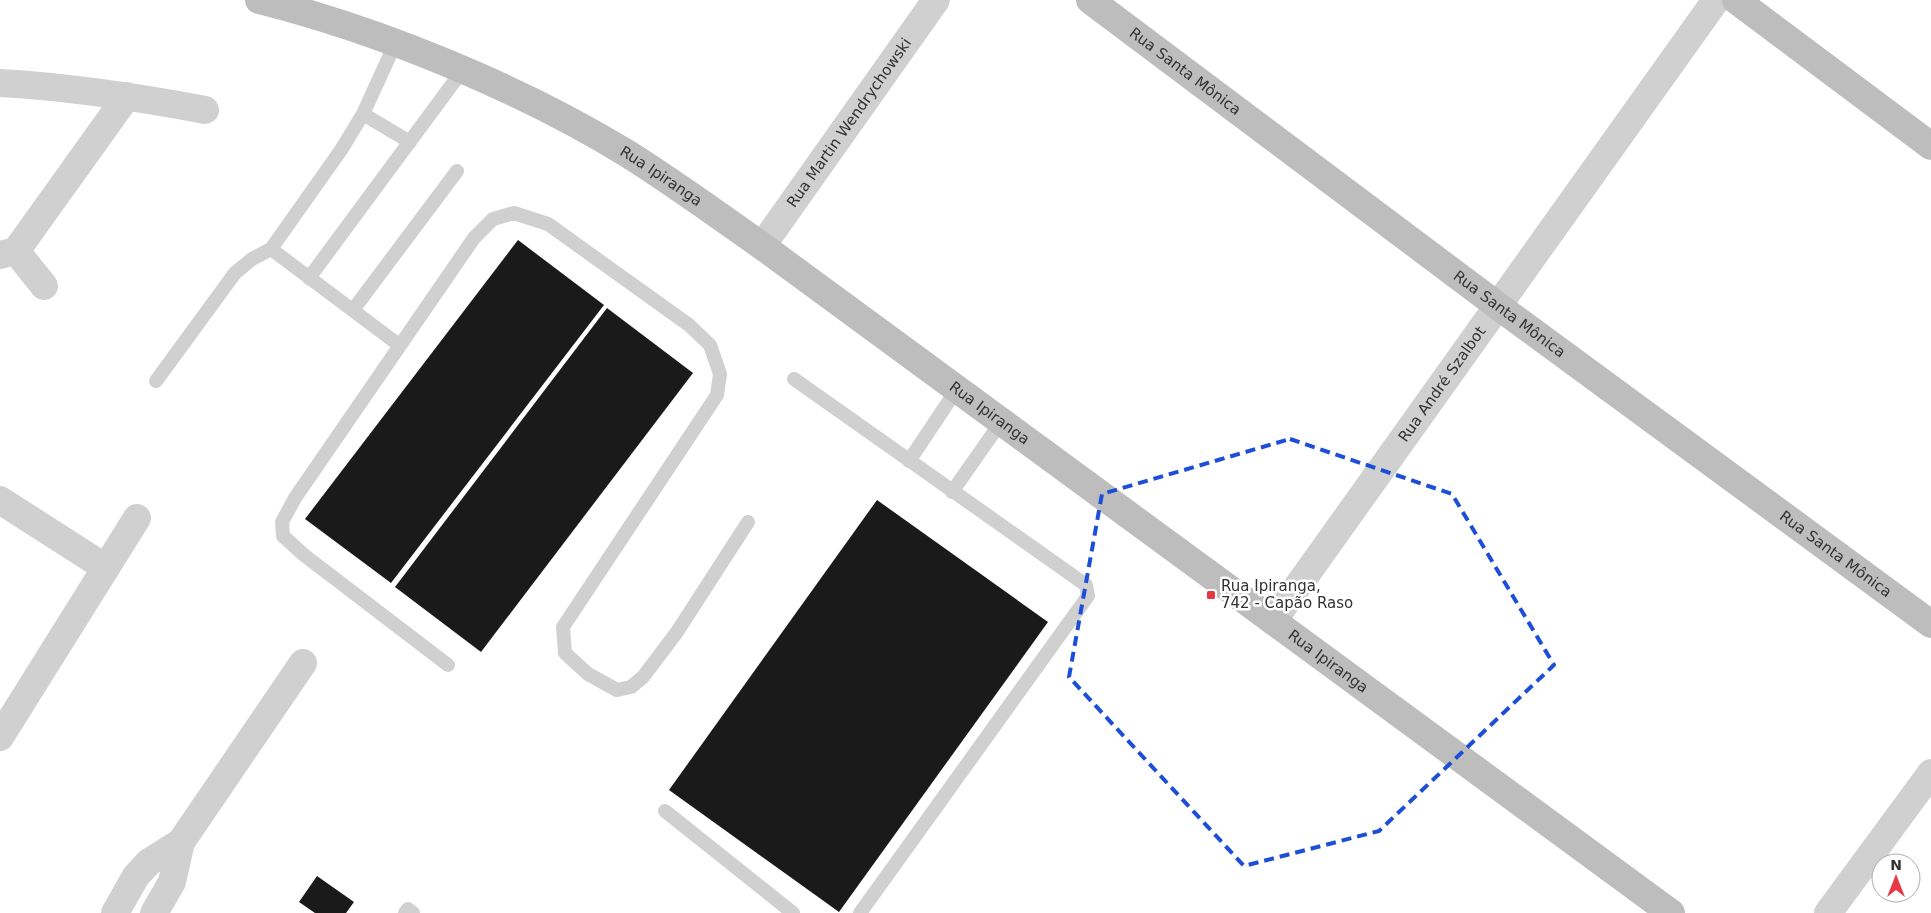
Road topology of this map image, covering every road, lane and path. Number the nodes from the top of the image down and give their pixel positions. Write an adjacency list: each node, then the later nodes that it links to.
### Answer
1 (259, 0): 6 (main road, Rua Ipiranga)
2 (936, 0): 15 (street, Rua Martin Wendrychowski)
3 (1090, 0): 20 (main road, Rua Santa Mônica)
4 (1716, 0): 20 (street, Rua André Szalbot)
5 (1736, 0): 13 (main road)
6 (395, 44): 7 (main road, Rua Ipiranga); 11 (lane)
7 (462, 71): 12 (lane); 15 (main road, Rua Ipiranga)
8 (0, 83): 9 (street)
9 (127, 96): 10 (street); 17 (street)
10 (205, 110)
11 (363, 114): 12 (lane); 16 (lane)
12 (410, 142): 18 (lane)
13 (1931, 146)
14 (457, 171): 21 (lane)
15 (762, 246): 25 (main road, Rua Ipiranga)
16 (271, 248): 18 (lane); 24 (lane)
17 (8, 253): 19 (street)
18 (309, 278): 21 (lane)
19 (44, 286)
20 (1498, 306): 33 (street, Rua André Szalbot); 34 (main road, Rua Santa Mônica)
21 (353, 310): 22 (lane)
22 (399, 345): 31 (lane); 36 (lane)
23 (794, 379): 27 (lane)
24 (156, 381)
25 (957, 389): 26 (main road, Rua Ipiranga); 27 (lane)
26 (1001, 422): 28 (lane); 33 (main road, Rua Ipiranga)
27 (909, 461): 28 (lane)
28 (952, 492): 46 (lane)
29 (0, 500): 32 (street)
30 (137, 518): 32 (street)
31 (748, 522)
32 (106, 568): 37 (street)
33 (1273, 621): 47 (main road, Rua Ipiranga)
34 (1931, 624)
35 (303, 663): 40 (street)
36 (448, 665)
37 (0, 737)
38 (1931, 773): 48 (street)
39 (666, 811): 45 (lane)
40 (181, 842): 41 (street); 42 (street)
41 (115, 913)
42 (154, 913)
43 (405, 913): 44 (lane)
44 (414, 913)
45 (793, 913)
46 (860, 913)
47 (1672, 913)
48 (1828, 913)

